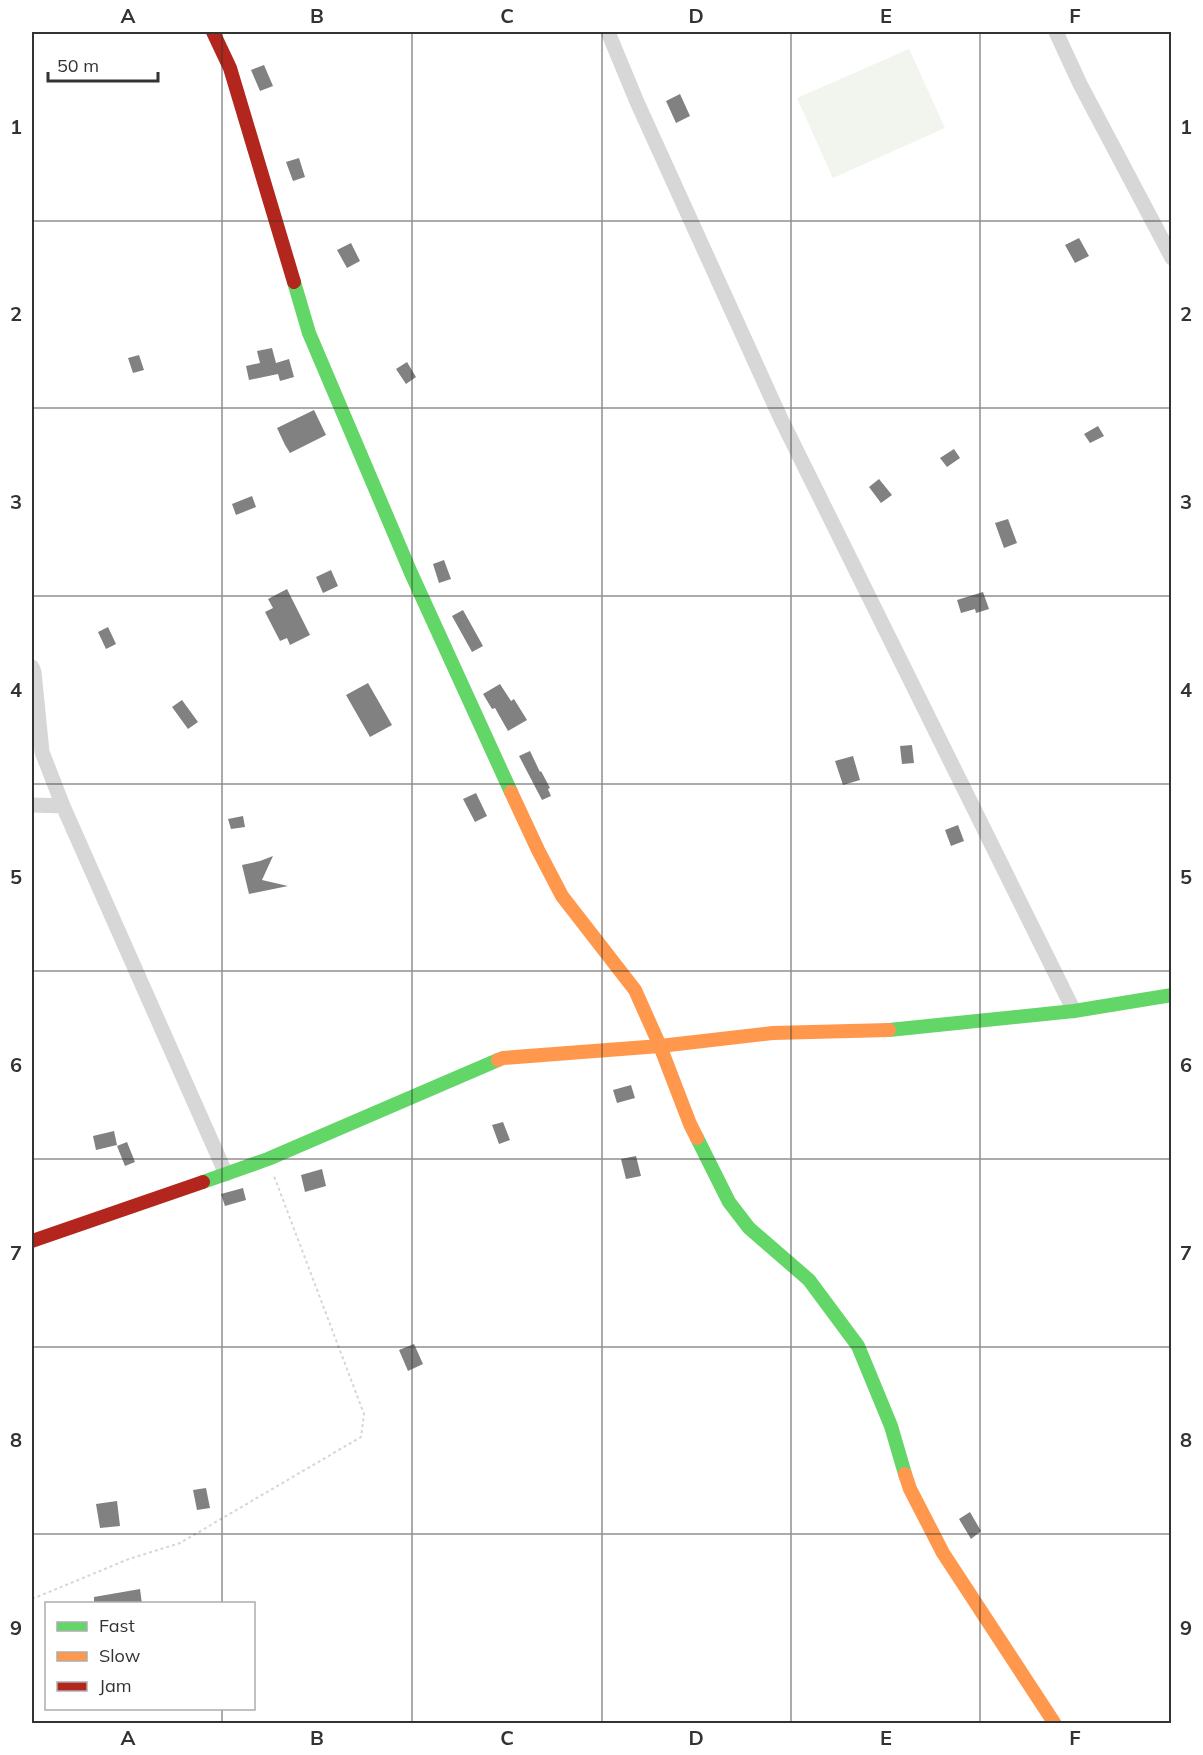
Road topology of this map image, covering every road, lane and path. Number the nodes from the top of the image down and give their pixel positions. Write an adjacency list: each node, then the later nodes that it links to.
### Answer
1 (213, 32): 10 (street)
2 (608, 32): 9 (street)
3 (1056, 32): 4 (street)
4 (1172, 258)
5 (32, 667): 7 (street)
6 (32, 806): 7 (street)
7 (63, 806): 12 (street)
8 (1172, 995): 9 (street)
9 (1074, 1011): 10 (street)
10 (660, 1046): 11 (street); 15 (street)
11 (268, 1159): 12 (street); 14 (path)
12 (226, 1174): 13 (street)
13 (32, 1241)
14 (32, 1599)
15 (1055, 1724)

